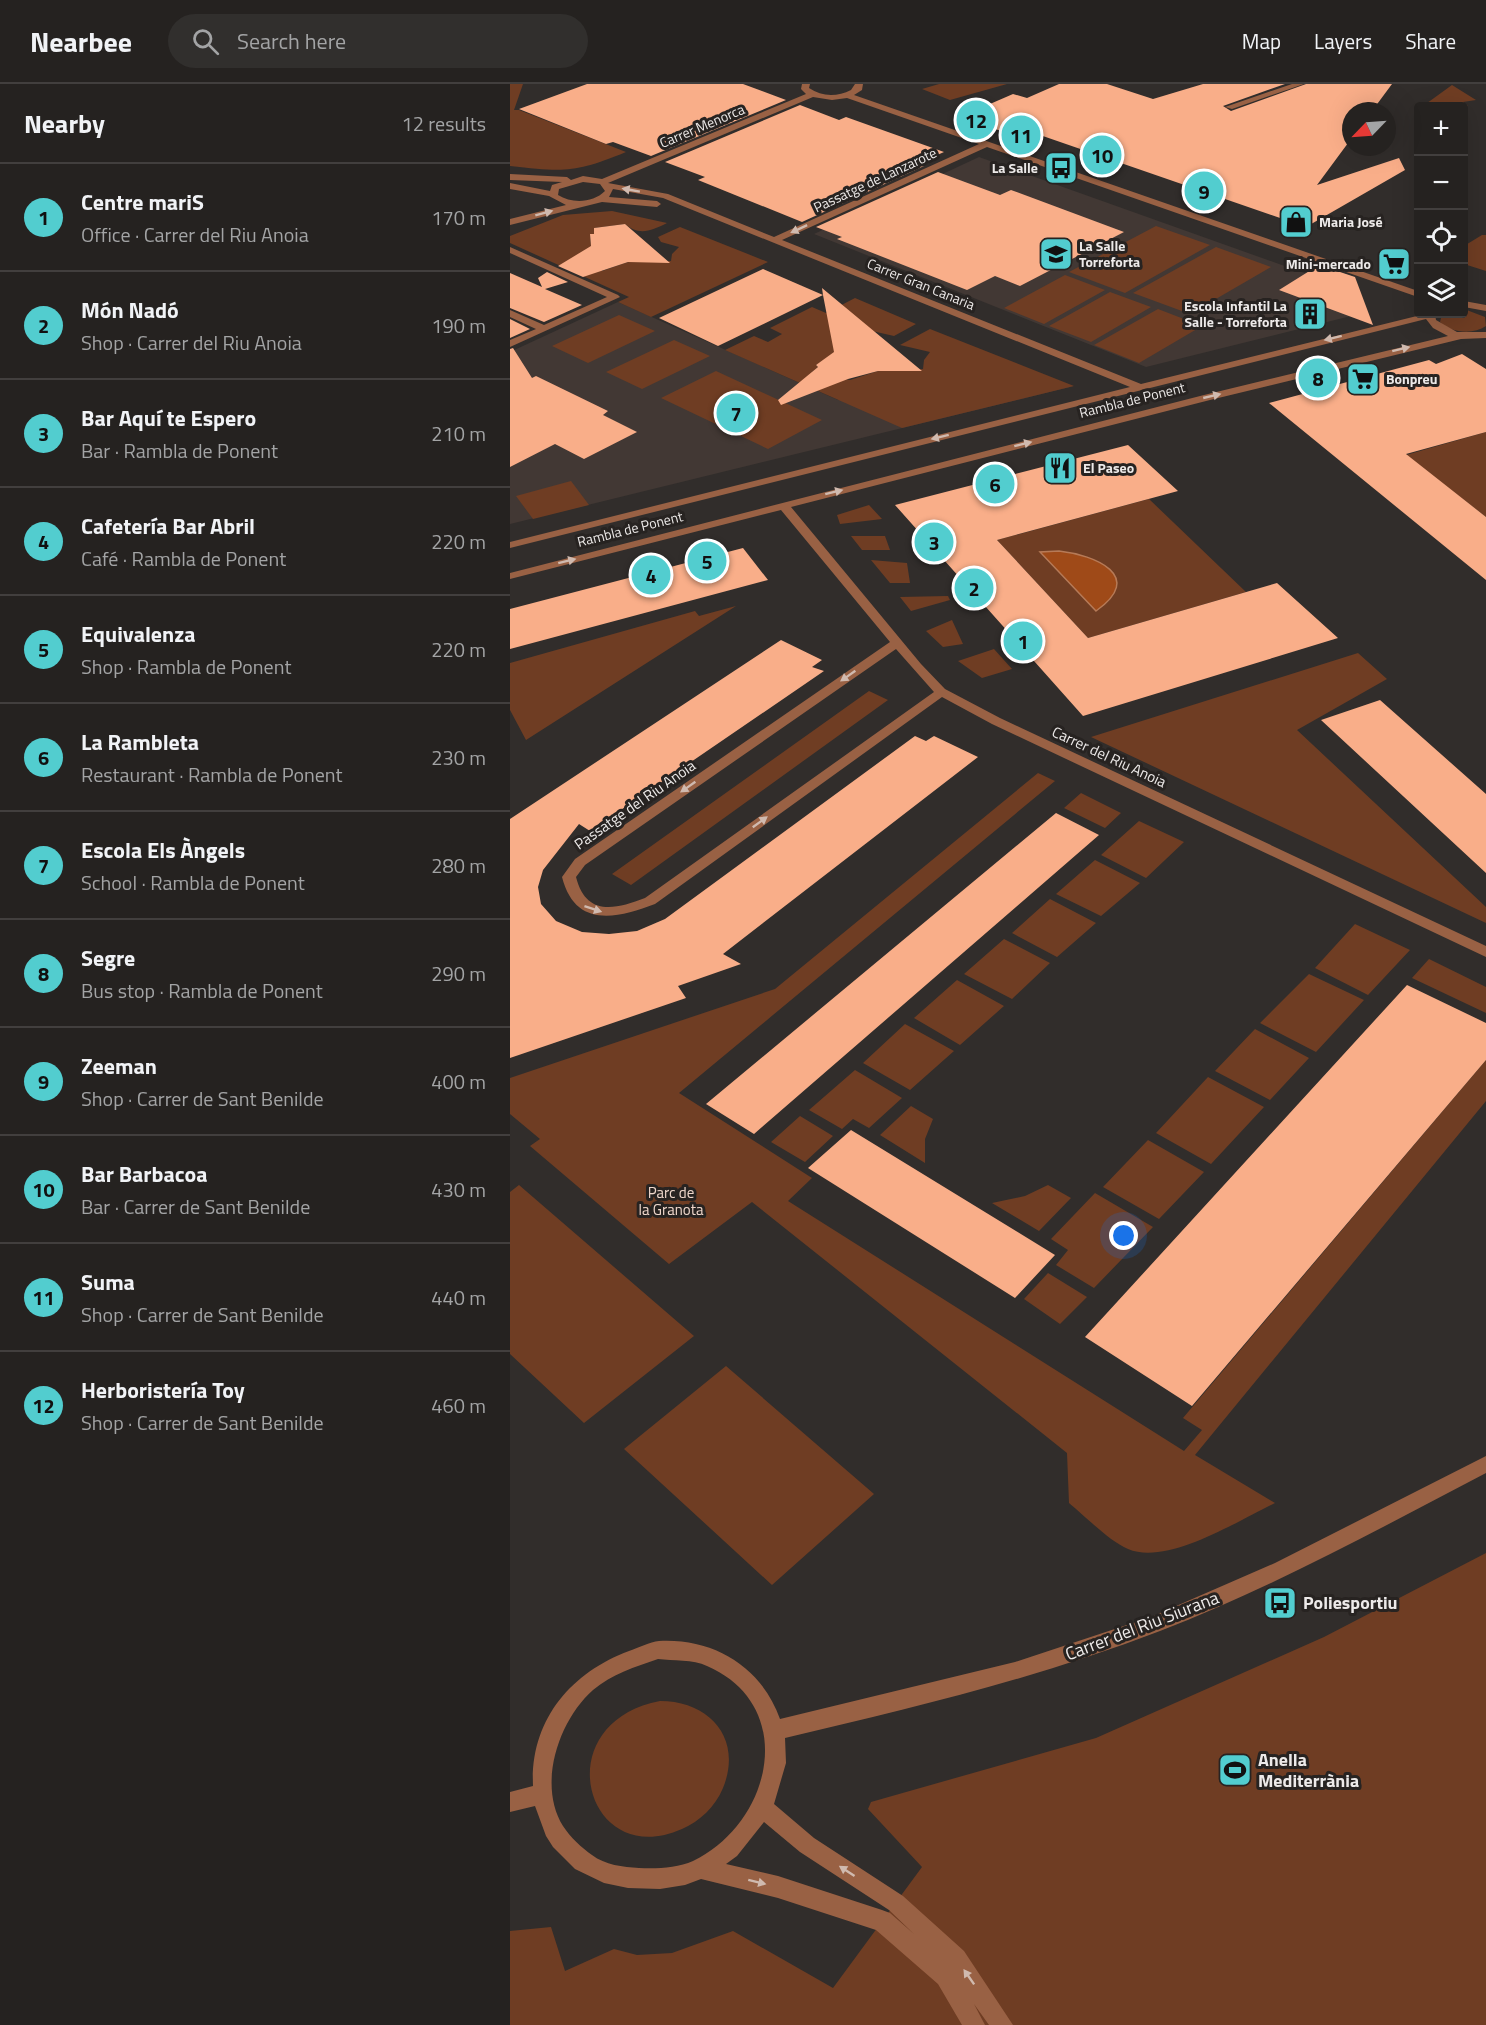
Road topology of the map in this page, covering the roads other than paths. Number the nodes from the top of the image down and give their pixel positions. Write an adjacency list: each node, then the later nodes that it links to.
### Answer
1 (806, 84): 4 (street)
2 (859, 84): 5 (street)
3 (1300, 84): 6 (street)
4 (812, 94): 5 (street); 10 (street, Carrer Menorca)
5 (848, 95): 7 (street)
6 (1229, 107)
7 (986, 144): 20 (street, Passatge de Lanzarote, one-way to 20); 22 (street)
8 (510, 177): 9 (street)
9 (573, 180): 10 (street, Carrer Gran Canaria); 12 (street)
10 (606, 184): 13 (street); 17 (street, Carrer Gran Canaria, one-way to 10)
11 (510, 186): 12 (street)
12 (552, 195): 14 (street); 15 (street)
13 (600, 199): 15 (street, Carrer Gran Canaria); 17 (street, Carrer Gran Canaria)
14 (542, 201)
15 (578, 203): 19 (street, Carrer Gran Canaria, one-way to 15)
16 (531, 207): 18 (street)
17 (692, 207): 20 (street, Carrer Gran Canaria)
18 (510, 217)
19 (510, 222)
20 (775, 240): 33 (street, Carrer Gran Canaria)
21 (510, 250): 29 (street)
22 (1414, 293)
23 (1486, 301): 24 (street)
24 (1468, 304): 25 (street)
25 (1486, 308)
26 (510, 313): 29 (street)
27 (1415, 318): 33 (street, Rambla de Ponent, one-way to 33)
28 (1431, 318): 30 (street)
29 (544, 329): 32 (street)
30 (1460, 336): 31 (street); 36 (street, Rambla de Ponent, one-way to 30)
31 (1486, 337)
32 (510, 344)
33 (1139, 387): 34 (street, Rambla de Ponent, one-way to 34)
34 (796, 473): 35 (street, Rambla de Ponent); 36 (street)
35 (737, 488): 38 (street); 39 (street, Rambla de Ponent)
36 (813, 497): 37 (street, Rambla de Ponent)
37 (783, 505): 38 (street, Rambla de Ponent); 41 (street, Carrer del Riu Anoia)
38 (757, 512): 40 (street, Rambla de Ponent, one-way to 38)
39 (510, 545)
40 (510, 576)
41 (896, 643): 42 (street, Carrer del Riu Anoia); 42 (street, Passatge del Riu Anoia, one-way to 42)
42 (941, 692): 43 (street, Carrer del Riu Anoia)
43 (1486, 952)
44 (1486, 1464): 45 (street, Carrer del Riu Siurana)
45 (776, 1730): 46 (street); 48 (street)
46 (541, 1794): 47 (street); 49 (street)
47 (510, 1802)
48 (764, 1809): 49 (street); 51 (street, one-way to 48)
49 (701, 1868): 50 (street, one-way to 50)
50 (974, 2025)
51 (1002, 2025)

